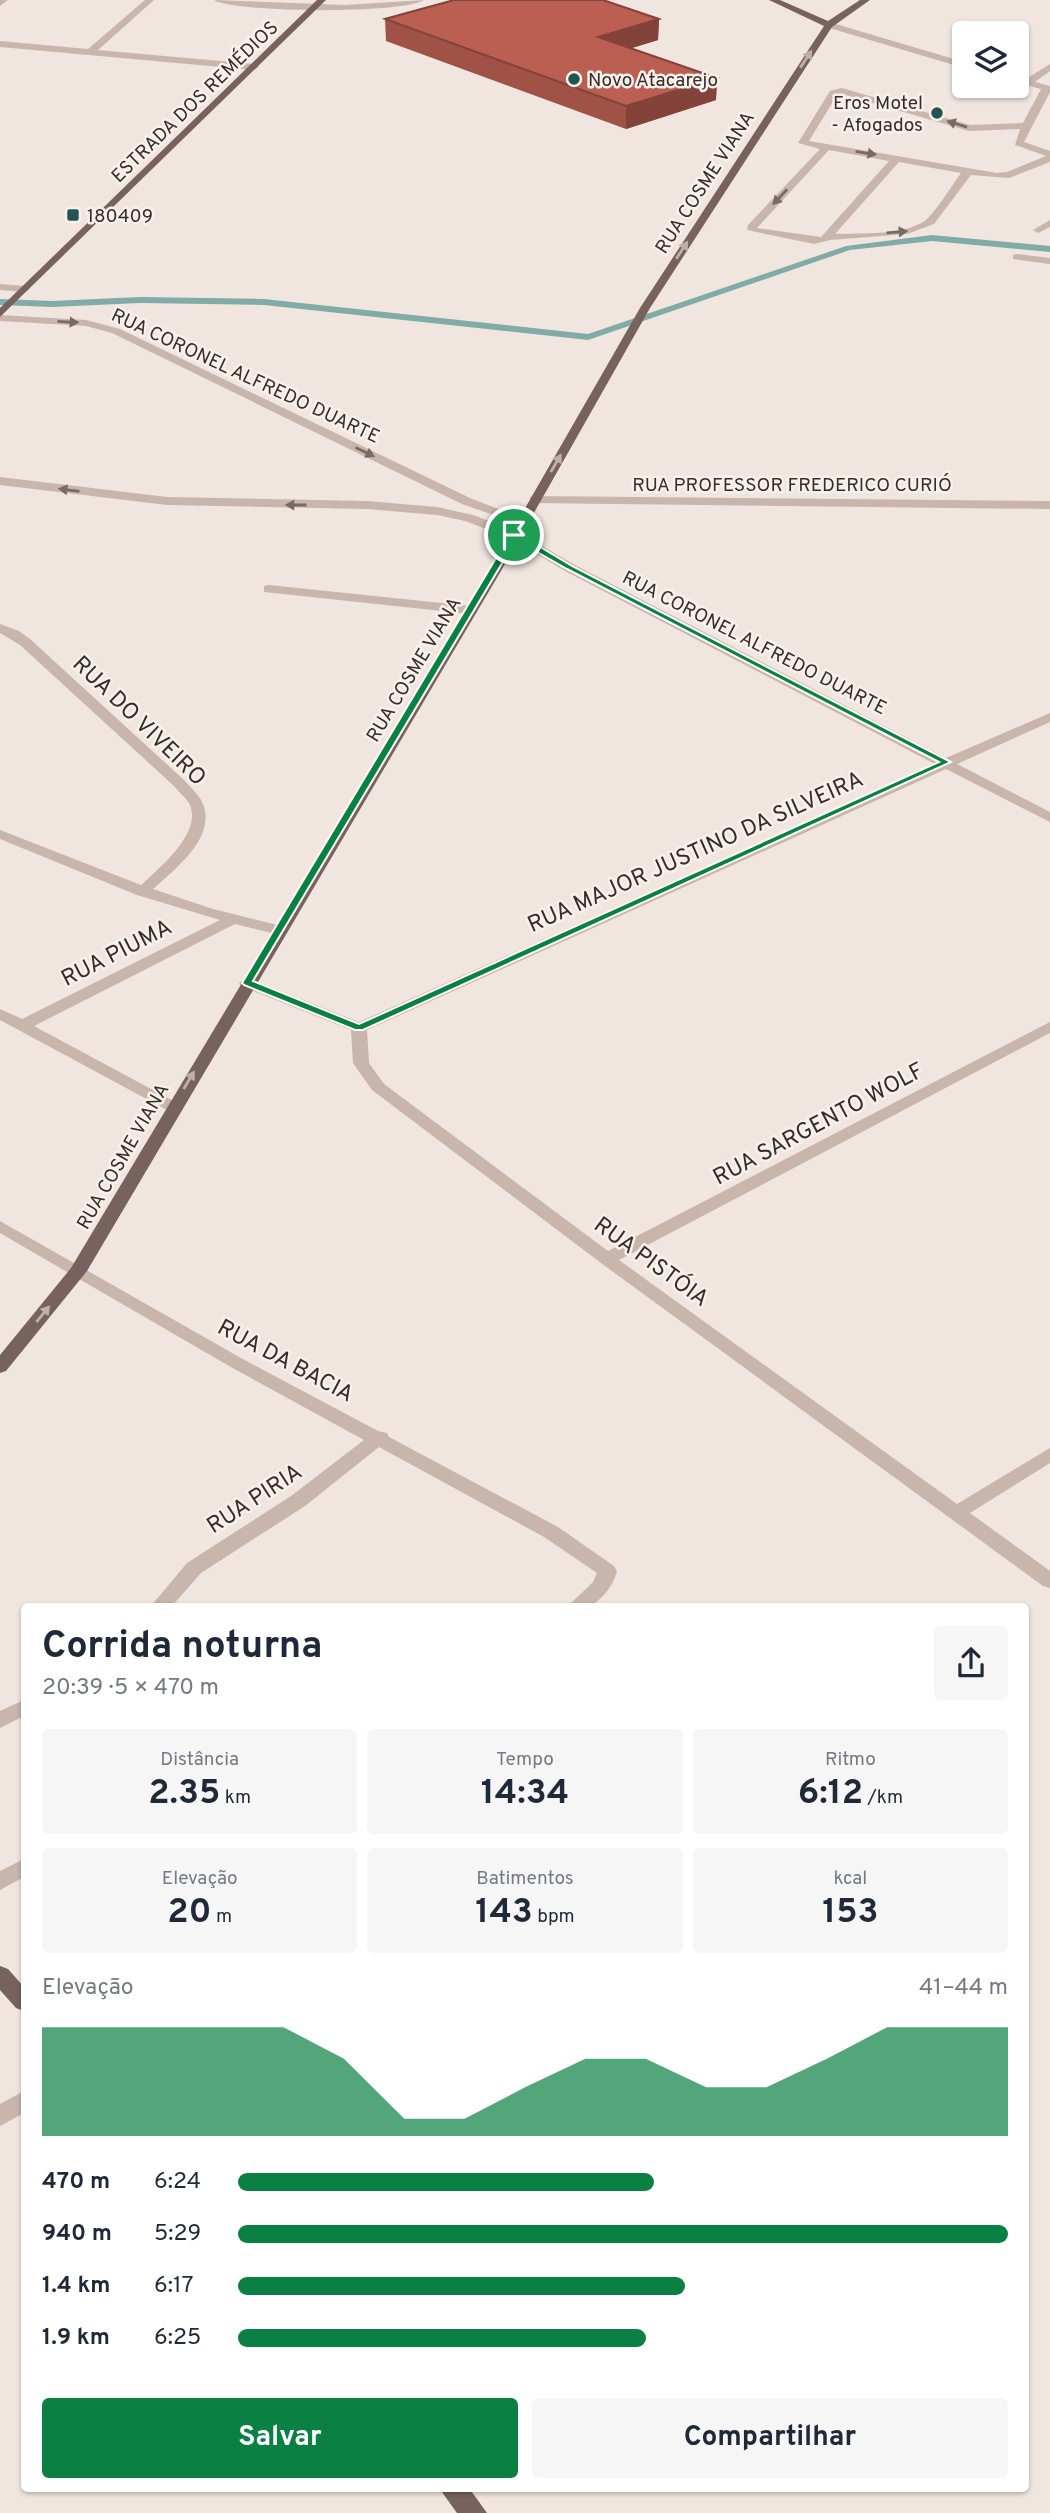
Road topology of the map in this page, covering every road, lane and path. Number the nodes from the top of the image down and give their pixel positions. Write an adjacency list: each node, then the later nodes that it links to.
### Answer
1 (4, 0): 7 (street)
2 (150, 0): 11 (street)
3 (218, 0): 8 (street)
4 (420, 0): 8 (street)
5 (773, 0): 9 (main road)
6 (866, 0): 9 (main road, RUA COSME VIANA)
7 (0, 3)
8 (318, 4): 13 (main road, ESTRADA DOS REMÉDIOS)
9 (829, 24): 12 (street); 32 (main road, RUA COSME VIANA, one-way to 9)
10 (0, 44): 11 (street)
11 (91, 51): 13 (street)
12 (952, 61)
13 (254, 67): 29 (main road, ESTRADA DOS REMÉDIOS)
14 (1050, 67): 15 (street)
15 (1029, 78)
16 (1029, 83): 17 (street)
17 (1048, 88): 18 (street)
18 (1025, 126): 19 (street, one-way to 19); 20 (street)
19 (827, 148): 21 (street, one-way to 21); 25 (street, one-way to 25)
20 (1050, 156): 22 (street)
21 (897, 158): 22 (street); 25 (street)
22 (968, 170): 25 (street, one-way to 22)
23 (1050, 223): 24 (street)
24 (1038, 230)
25 (829, 237)
26 (1017, 257): 27 (street)
27 (1050, 261)
28 (0, 287): 29 (street)
29 (24, 290): 30 (main road, ESTRADA DOS REMÉDIOS)
30 (1, 314): 34 (street, RUA CORONEL ALFREDO DUARTE, one-way to 34)
31 (0, 481): 35 (street, RUA CORONEL ALFREDO DUARTE, one-way to 31)
32 (534, 500): 33 (street, RUA PROFESSOR FREDERICO CURIÓ); 34 (main road, RUA COSME VIANA)
33 (1050, 505)
34 (523, 521): 35 (main road, RUA COSME VIANA)
35 (514, 535): 37 (main road, RUA COSME VIANA); 40 (street, RUA CORONEL ALFREDO DUARTE)
36 (269, 589): 37 (street)
37 (470, 610): 45 (main road, RUA COSME VIANA)
38 (0, 628): 43 (street, RUA DO VIVEIRO)
39 (1050, 717): 40 (street, RUA MAJOR JUSTINO DA SILVEIRA)
40 (947, 762): 41 (street, RUA CORONEL ALFREDO DUARTE); 50 (street, RUA MAJOR JUSTINO DA SILVEIRA)
41 (1050, 818)
42 (0, 834): 43 (street)
43 (142, 892): 44 (street)
44 (231, 920): 45 (street); 48 (street, RUA PIUMA)
45 (280, 930): 46 (main road, RUA COSME VIANA)
46 (247, 983): 50 (street); 51 (main road, RUA COSME VIANA, one-way to 46)
47 (0, 1014): 48 (street)
48 (21, 1026): 51 (street)
49 (1050, 1027): 53 (street, RUA SARGENTO WOLF)
50 (359, 1028): 53 (street, RUA PISTÓIA)
51 (173, 1107): 54 (main road, RUA COSME VIANA)
52 (0, 1226): 54 (street, RUA DA BACIA)
53 (607, 1259): 58 (street, RUA PISTÓIA)
54 (78, 1271): 55 (main road, RUA COSME VIANA, one-way to 54); 56 (street, RUA DA BACIA)
55 (0, 1367)
56 (380, 1437): 60 (street, RUA PIRIA); 61 (street, RUA DA BACIA)
57 (1050, 1454): 58 (street)
58 (957, 1513): 59 (street, RUA PISTÓIA)
59 (1050, 1581)
60 (165, 1603)
61 (581, 1603)
62 (21, 1709): 63 (street)
63 (0, 1720)
64 (21, 1869): 65 (street)
65 (0, 1882)
66 (0, 1975): 67 (main road)
67 (21, 1999)
68 (21, 2103): 69 (street)
69 (0, 2116)
70 (456, 2492): 71 (main road)
71 (474, 2513)

